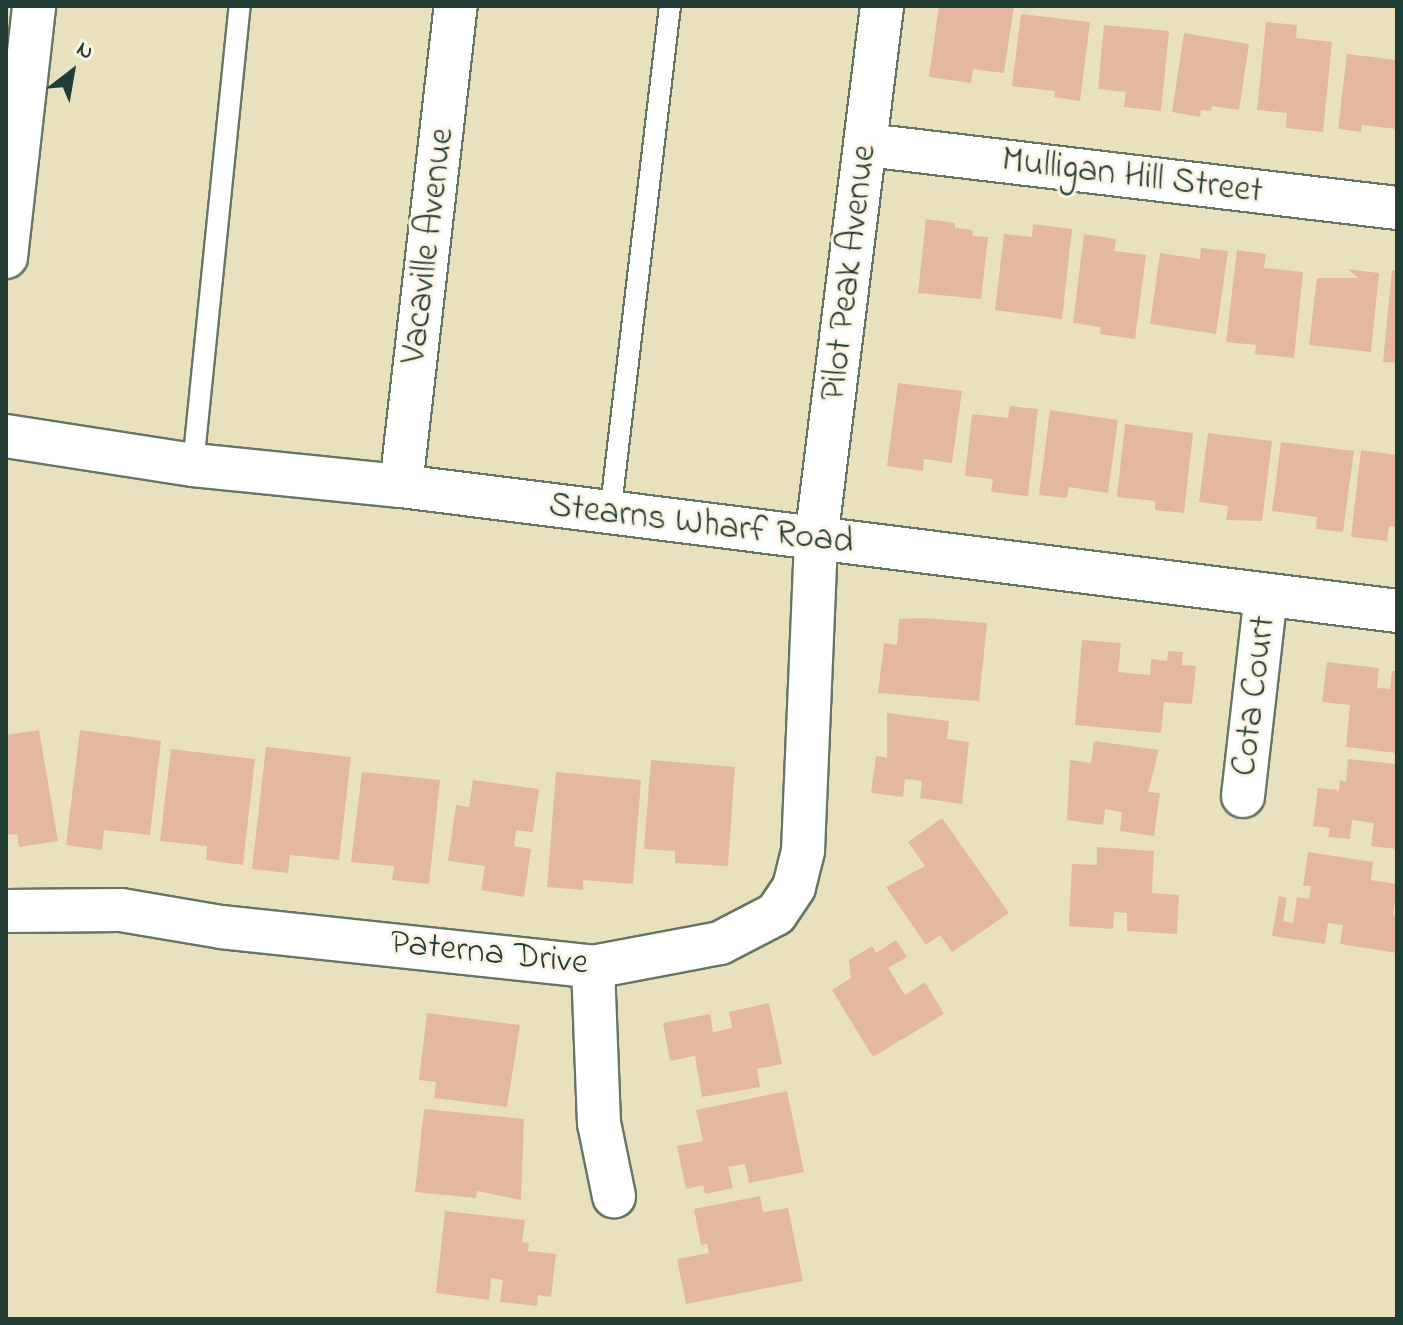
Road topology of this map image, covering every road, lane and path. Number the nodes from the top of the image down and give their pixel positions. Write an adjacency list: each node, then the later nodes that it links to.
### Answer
1 (34, 6): 8 (street)
2 (240, 6): 10 (lane)
3 (456, 6): 11 (street, Vacaville Avenue)
4 (670, 6): 12 (lane)
5 (882, 6): 6 (street, Pilot Peak Avenue)
6 (867, 145): 7 (street, Mulligan Hill Street); 13 (street, Pilot Peak Avenue)
7 (1397, 208)
8 (6, 257)
9 (6, 436): 10 (street, Stearns Wharf Road)
10 (193, 465): 11 (street, Stearns Wharf Road)
11 (401, 486): 12 (street, Stearns Wharf Road)
12 (610, 515): 13 (street, Stearns Wharf Road)
13 (816, 540): 14 (street, Stearns Wharf Road); 18 (street, Paterna Drive)
14 (1266, 595): 15 (street, Stearns Wharf Road); 16 (street, Cota Court)
15 (1397, 611)
16 (1243, 796)
17 (6, 911): 18 (street, Paterna Drive)
18 (593, 967): 19 (street)
19 (614, 1196)

